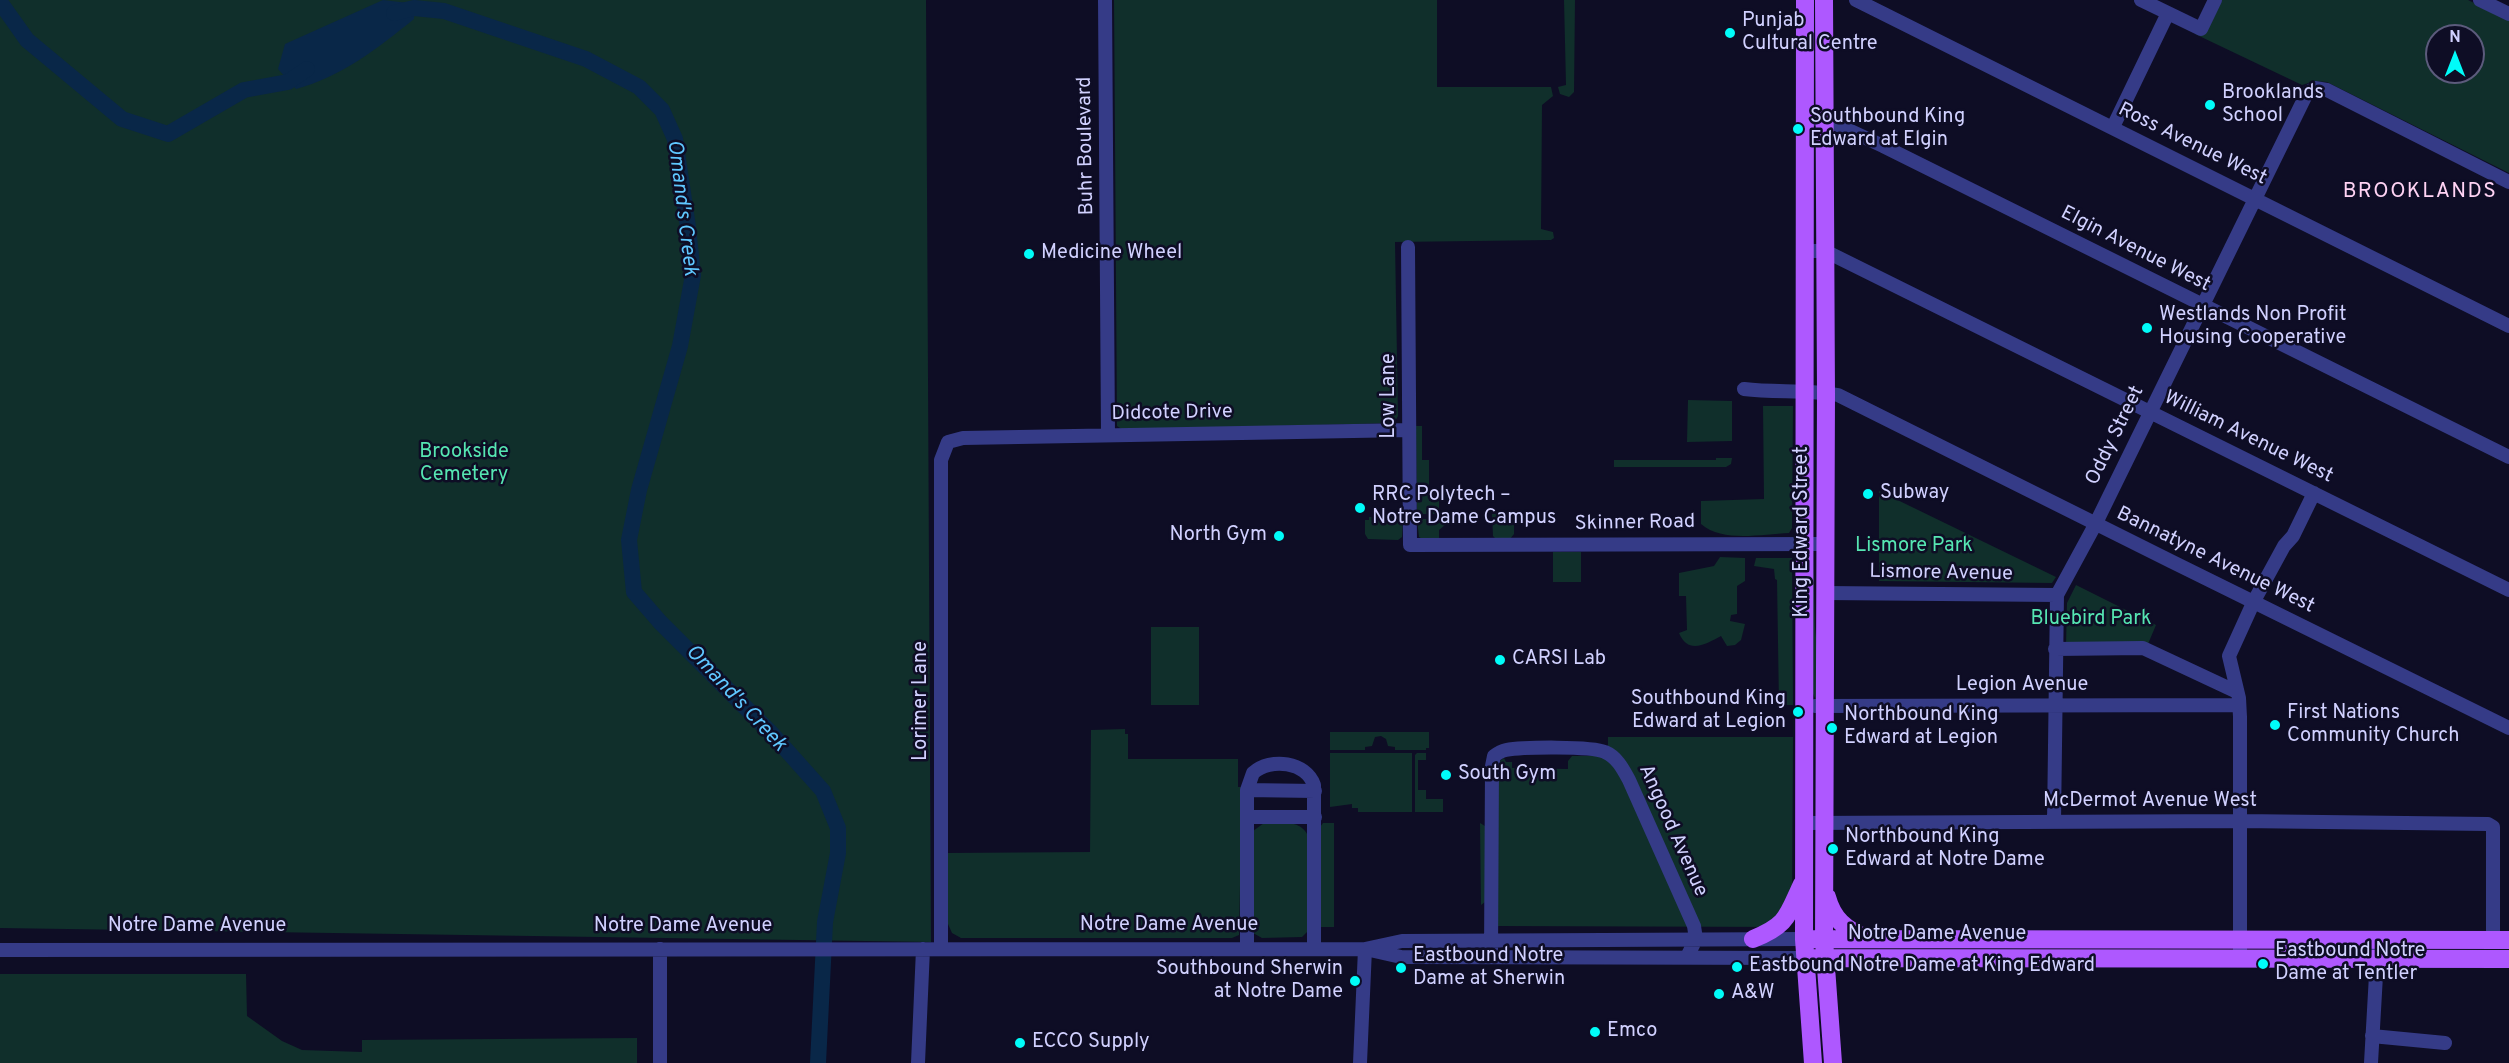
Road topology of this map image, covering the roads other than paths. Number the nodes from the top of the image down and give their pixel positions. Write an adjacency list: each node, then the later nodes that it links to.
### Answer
1 (1105, 0): 25 (street, Buhr Boulevard)
2 (1805, 0): 10 (main road, King Edward Street)
3 (1824, 0): 11 (main road, King Edward Street)
4 (1856, 0): 12 (street, Ross Avenue West)
5 (2141, 0): 8 (street)
6 (2215, 0): 8 (street)
7 (2480, 0): 9 (street)
8 (2168, 13): 12 (street)
9 (2509, 14)
10 (1805, 118): 11 (street, Elgin Avenue West); 16 (main road, King Edward Street)
11 (1825, 119): 17 (main road, King Edward Street); 18 (street, Elgin Avenue West)
12 (2113, 127): 14 (street, Ross Avenue West)
13 (2509, 182): 14 (street, Oddy Street)
14 (2257, 198): 18 (street, Oddy Street); 19 (street, Ross Avenue West)
15 (1408, 247): 24 (street, Low Lane)
16 (1805, 250): 17 (street, William Avenue West); 21 (main road, King Edward Street)
17 (1825, 251): 22 (main road, King Edward Street); 23 (street, William Avenue West)
18 (2203, 305): 23 (street, Oddy Street); 27 (street, Elgin Avenue West)
19 (2509, 326)
20 (1744, 389): 21 (street, Bannatyne Avenue West)
21 (1805, 392): 22 (street, Bannatyne Avenue West); 30 (main road, King Edward Street)
22 (1826, 393): 29 (street, Bannatyne Avenue West); 31 (main road, King Edward Street)
23 (2150, 411): 28 (street, William Avenue West); 29 (street, Oddy Street)
24 (1409, 430): 25 (street, Didcote Drive); 32 (street, Low Lane)
25 (1108, 435): 26 (street, Didcote Drive)
26 (942, 452): 64 (street, Lorimer Lane)
27 (2509, 457)
28 (2314, 493): 33 (street, William Avenue West); 36 (street)
29 (2095, 525): 35 (street, Oddy Street); 36 (street, Bannatyne Avenue West)
30 (1804, 543): 31 (street, Skinner Road); 32 (street, Skinner Road); 39 (main road, King Edward Street)
31 (1824, 544): 34 (main road, King Edward Street)
32 (1410, 545)
33 (2509, 590)
34 (1824, 592): 35 (street, Lismore Avenue); 40 (main road, King Edward Street)
35 (2056, 595): 37 (street, Oddy Street)
36 (2254, 601): 38 (street); 42 (street, Bannatyne Avenue West)
37 (2055, 648): 38 (street); 41 (street, Oddy Street)
38 (2238, 698): 41 (street, Legion Avenue); 47 (street)
39 (1805, 706): 40 (street, Legion Avenue); 49 (main road, King Edward Street)
40 (1825, 706): 41 (street, Legion Avenue); 50 (main road, King Edward Street)
41 (2055, 706): 48 (street, Oddy Street)
42 (2509, 728)
43 (1247, 790): 44 (street); 44 (street); 45 (street)
44 (1315, 791): 46 (street)
45 (1247, 817): 46 (street); 65 (street)
46 (1315, 817): 66 (street)
47 (2241, 821): 48 (street, McDermot Avenue West); 59 (street); 61 (street, McDermot Avenue West)
48 (2054, 822): 50 (street, McDermot Avenue West)
49 (1806, 823): 50 (street, McDermot Avenue West); 51 (main road, King Edward Street)
50 (1824, 823): 52 (main road, King Edward Street)
51 (1805, 877): 54 (main road); 55 (main road, King Edward Street)
52 (1824, 885): 58 (main road, King Edward Street); 68 (main road)
53 (1696, 939): 54 (street, Notre Dame Avenue); 56 (street, Angood Avenue); 57 (street, Notre Dame Avenue); 72 (street)
54 (1753, 939): 55 (street, Notre Dame Avenue)
55 (1804, 939): 58 (main road, Notre Dame Avenue); 73 (main road, King Edward Street)
56 (1491, 940): 57 (street, Notre Dame Avenue); 67 (street, Notre Dame Avenue); 70 (street, Angood Avenue)
57 (1544, 940): 71 (street)
58 (1824, 940): 68 (main road, Notre Dame Avenue); 74 (main road, King Edward Street)
59 (2240, 940): 60 (main road, Notre Dame Avenue); 68 (main road, Notre Dame Avenue); 75 (street)
60 (2378, 940): 61 (main road, Notre Dame Avenue); 77 (street)
61 (2501, 940)
62 (660, 949): 63 (street, Notre Dame Avenue); 69 (street, Notre Dame Avenue); 81 (street)
63 (923, 949): 64 (street, Notre Dame Avenue); 82 (street)
64 (941, 949): 65 (street, Notre Dame Avenue)
65 (1247, 949): 66 (street, Notre Dame Avenue)
66 (1314, 949): 67 (street, Notre Dame Avenue)
67 (1365, 949): 70 (street, Notre Dame Avenue); 83 (street)
68 (1873, 949): 74 (main road, Notre Dame Avenue); 75 (main road, Notre Dame Avenue); 78 (main road)
69 (0, 950)
70 (1491, 957): 71 (street, Notre Dame Avenue)
71 (1544, 957): 72 (street, Notre Dame Avenue)
72 (1687, 957): 73 (street, Notre Dame Avenue)
73 (1804, 958): 74 (main road, Notre Dame Avenue); 84 (main road, King Edward Street)
74 (1824, 958): 78 (main road, King Edward Street)
75 (2240, 958): 77 (main road, Notre Dame Avenue)
76 (2509, 958): 77 (main road, Notre Dame Avenue)
77 (2376, 959): 79 (street)
78 (1827, 998): 85 (main road, King Edward Street)
79 (2372, 1036): 80 (street); 86 (street)
80 (2445, 1043)
81 (660, 1063)
82 (918, 1063)
83 (1360, 1063)
84 (1813, 1063)
85 (1833, 1063)
86 (2371, 1063)

